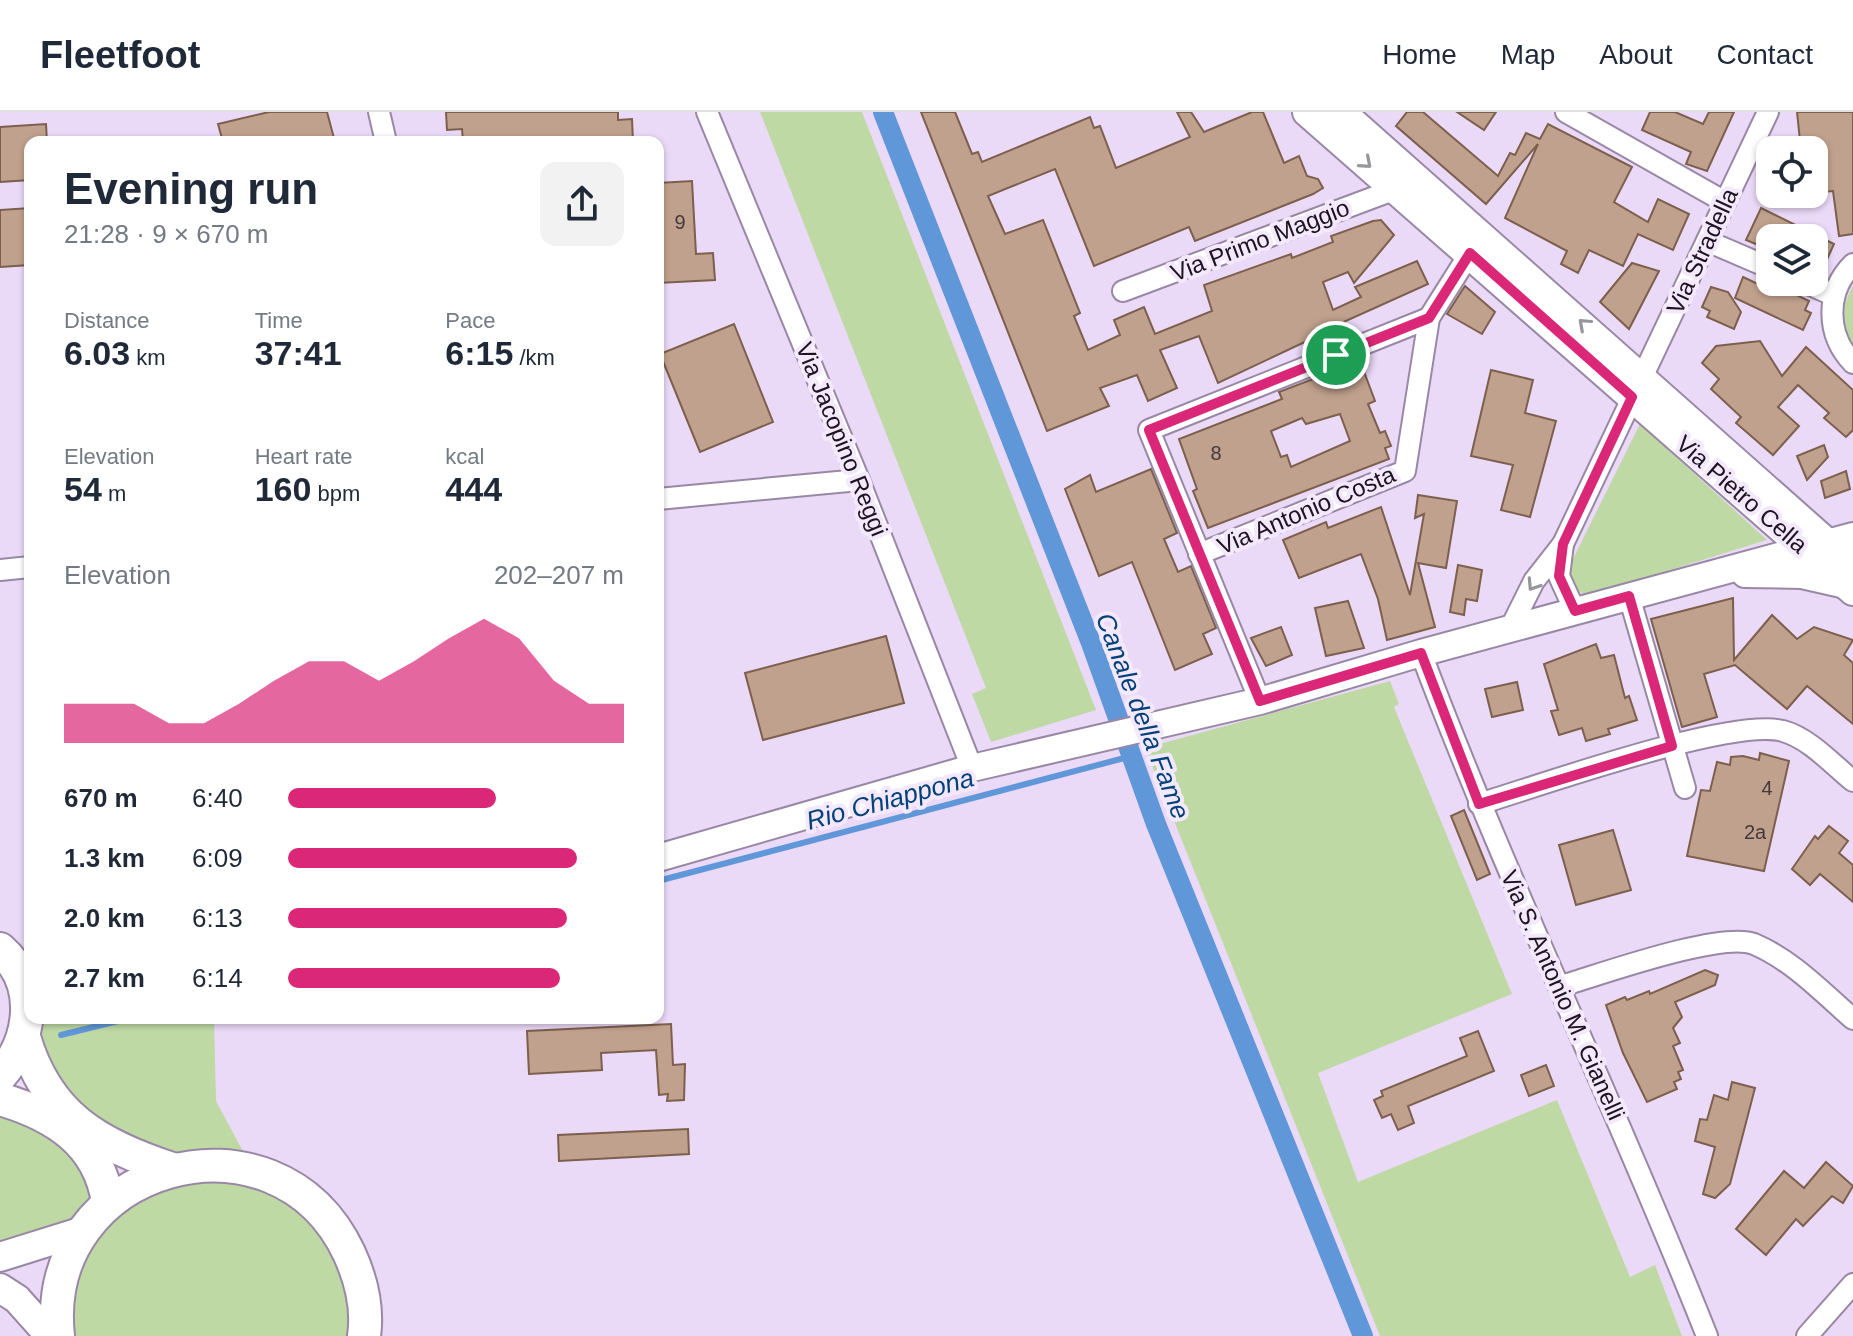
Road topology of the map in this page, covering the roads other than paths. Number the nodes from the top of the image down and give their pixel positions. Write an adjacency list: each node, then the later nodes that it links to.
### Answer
1 (379, 112): 7 (street)
2 (707, 112): 20 (street, Via Jacopino Reggi)
3 (1307, 112): 8 (main road, one-way to 8)
4 (1341, 112): 19 (main road, one-way to 4)
5 (1566, 112): 9 (street)
6 (1768, 112): 9 (street, Via Stradella)
7 (385, 136)
8 (1396, 189): 11 (main road); 14 (street, Via Primo Maggio)
9 (1725, 202): 10 (street, Via Stradella)
10 (1707, 241): 12 (street); 19 (street, Via Stradella)
11 (1470, 253): 17 (street); 19 (main road)
12 (1756, 262)
13 (1853, 264): 16 (street)
14 (1123, 291)
15 (1828, 293): 16 (street)
16 (1833, 295): 18 (street)
17 (1429, 318): 24 (street, Via Antonio Costa); 24 (street)
18 (1853, 363)
19 (1637, 387): 22 (main road, Via Pietro Cella); 23 (street, Via Stradella)
20 (859, 480): 21 (street); 35 (street, Via Jacopino Reggi)
21 (664, 498)
22 (1826, 543): 27 (street); 28 (main road, Via Pietro Cella)
23 (1563, 544): 30 (street); 31 (street, one-way to 31)
24 (1199, 554): 33 (street)
25 (24, 568): 26 (street)
26 (0, 570)
27 (1705, 576): 28 (street); 29 (street)
28 (1851, 581)
29 (1629, 596): 30 (street); 34 (street)
30 (1575, 611): 31 (street)
31 (1510, 629): 32 (street)
32 (1421, 653): 33 (street); 38 (street, Via S. Antonio M. Gianelli)
33 (1260, 701): 35 (street)
34 (1672, 746): 36 (street); 37 (street); 38 (street)
35 (972, 768): 39 (street)
36 (1853, 781)
37 (1685, 788)
38 (1479, 804): 41 (street, Via S. Antonio M. Gianelli)
39 (664, 856)
40 (12, 955): 42 (main road)
41 (1561, 986): 43 (street); 57 (street, Via S. Antonio M. Gianelli)
42 (24, 996)
43 (1853, 1019)
44 (25, 1024): 46 (main road)
45 (28, 1024): 48 (main road)
46 (0, 1076)
47 (0, 1099): 49 (main road)
48 (172, 1169): 49 (main road); 54 (main road)
49 (106, 1191): 50 (main road)
50 (83, 1231): 51 (main road); 56 (main road)
51 (0, 1257)
52 (1853, 1284): 58 (street)
53 (0, 1288): 55 (main road)
54 (369, 1331)
55 (50, 1336)
56 (58, 1336)
57 (1707, 1336)
58 (1807, 1336)

